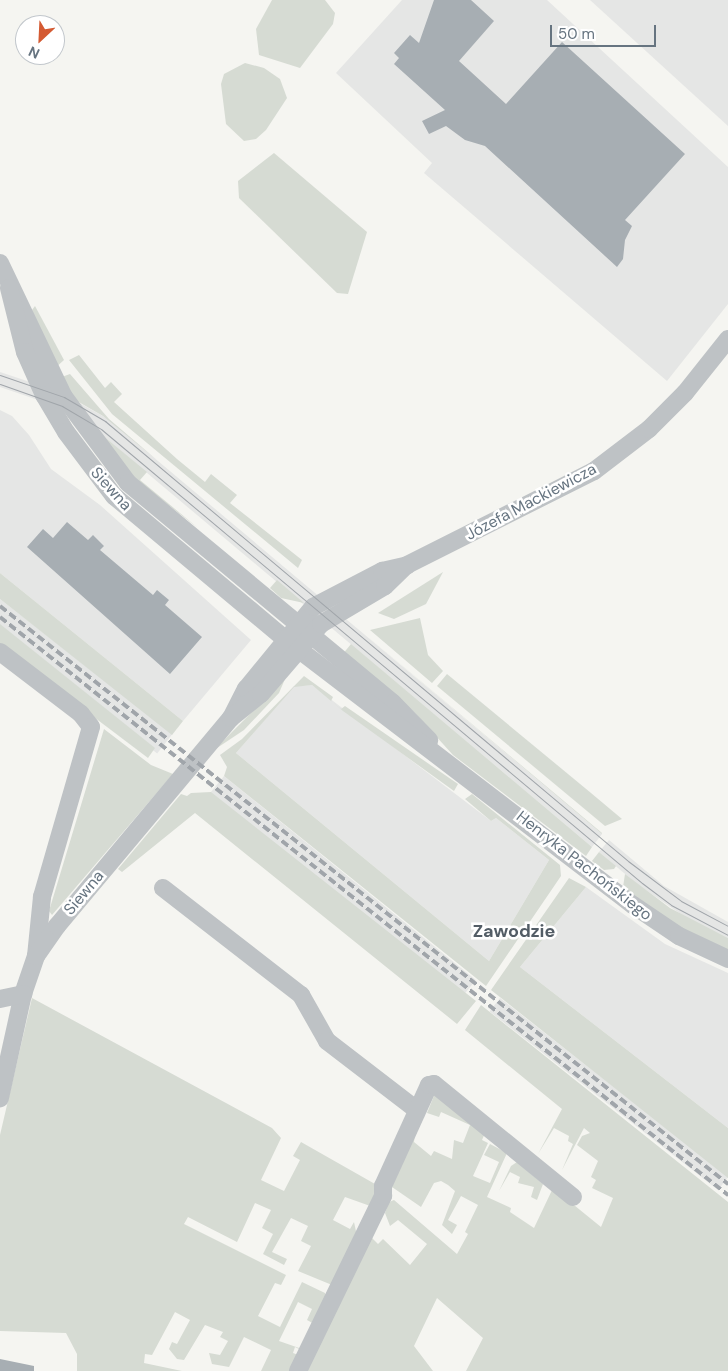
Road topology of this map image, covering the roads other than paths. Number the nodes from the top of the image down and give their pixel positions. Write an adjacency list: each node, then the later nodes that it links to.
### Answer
1 (0, 263): 3 (street, Siewna)
2 (728, 339): 3 (street, Józefa Mackiewicza)
3 (297, 637): 6 (street, Siewna); 7 (street, Henryka Pachońskiego)
4 (0, 652): 6 (street, Siewna)
5 (163, 888): 11 (street)
6 (36, 956): 8 (street, Siewna)
7 (728, 959)
8 (23, 994): 9 (street); 10 (street, Siewna)
9 (0, 999)
10 (0, 1098)
11 (417, 1110): 12 (street); 13 (street)
12 (573, 1197)
13 (298, 1371)

